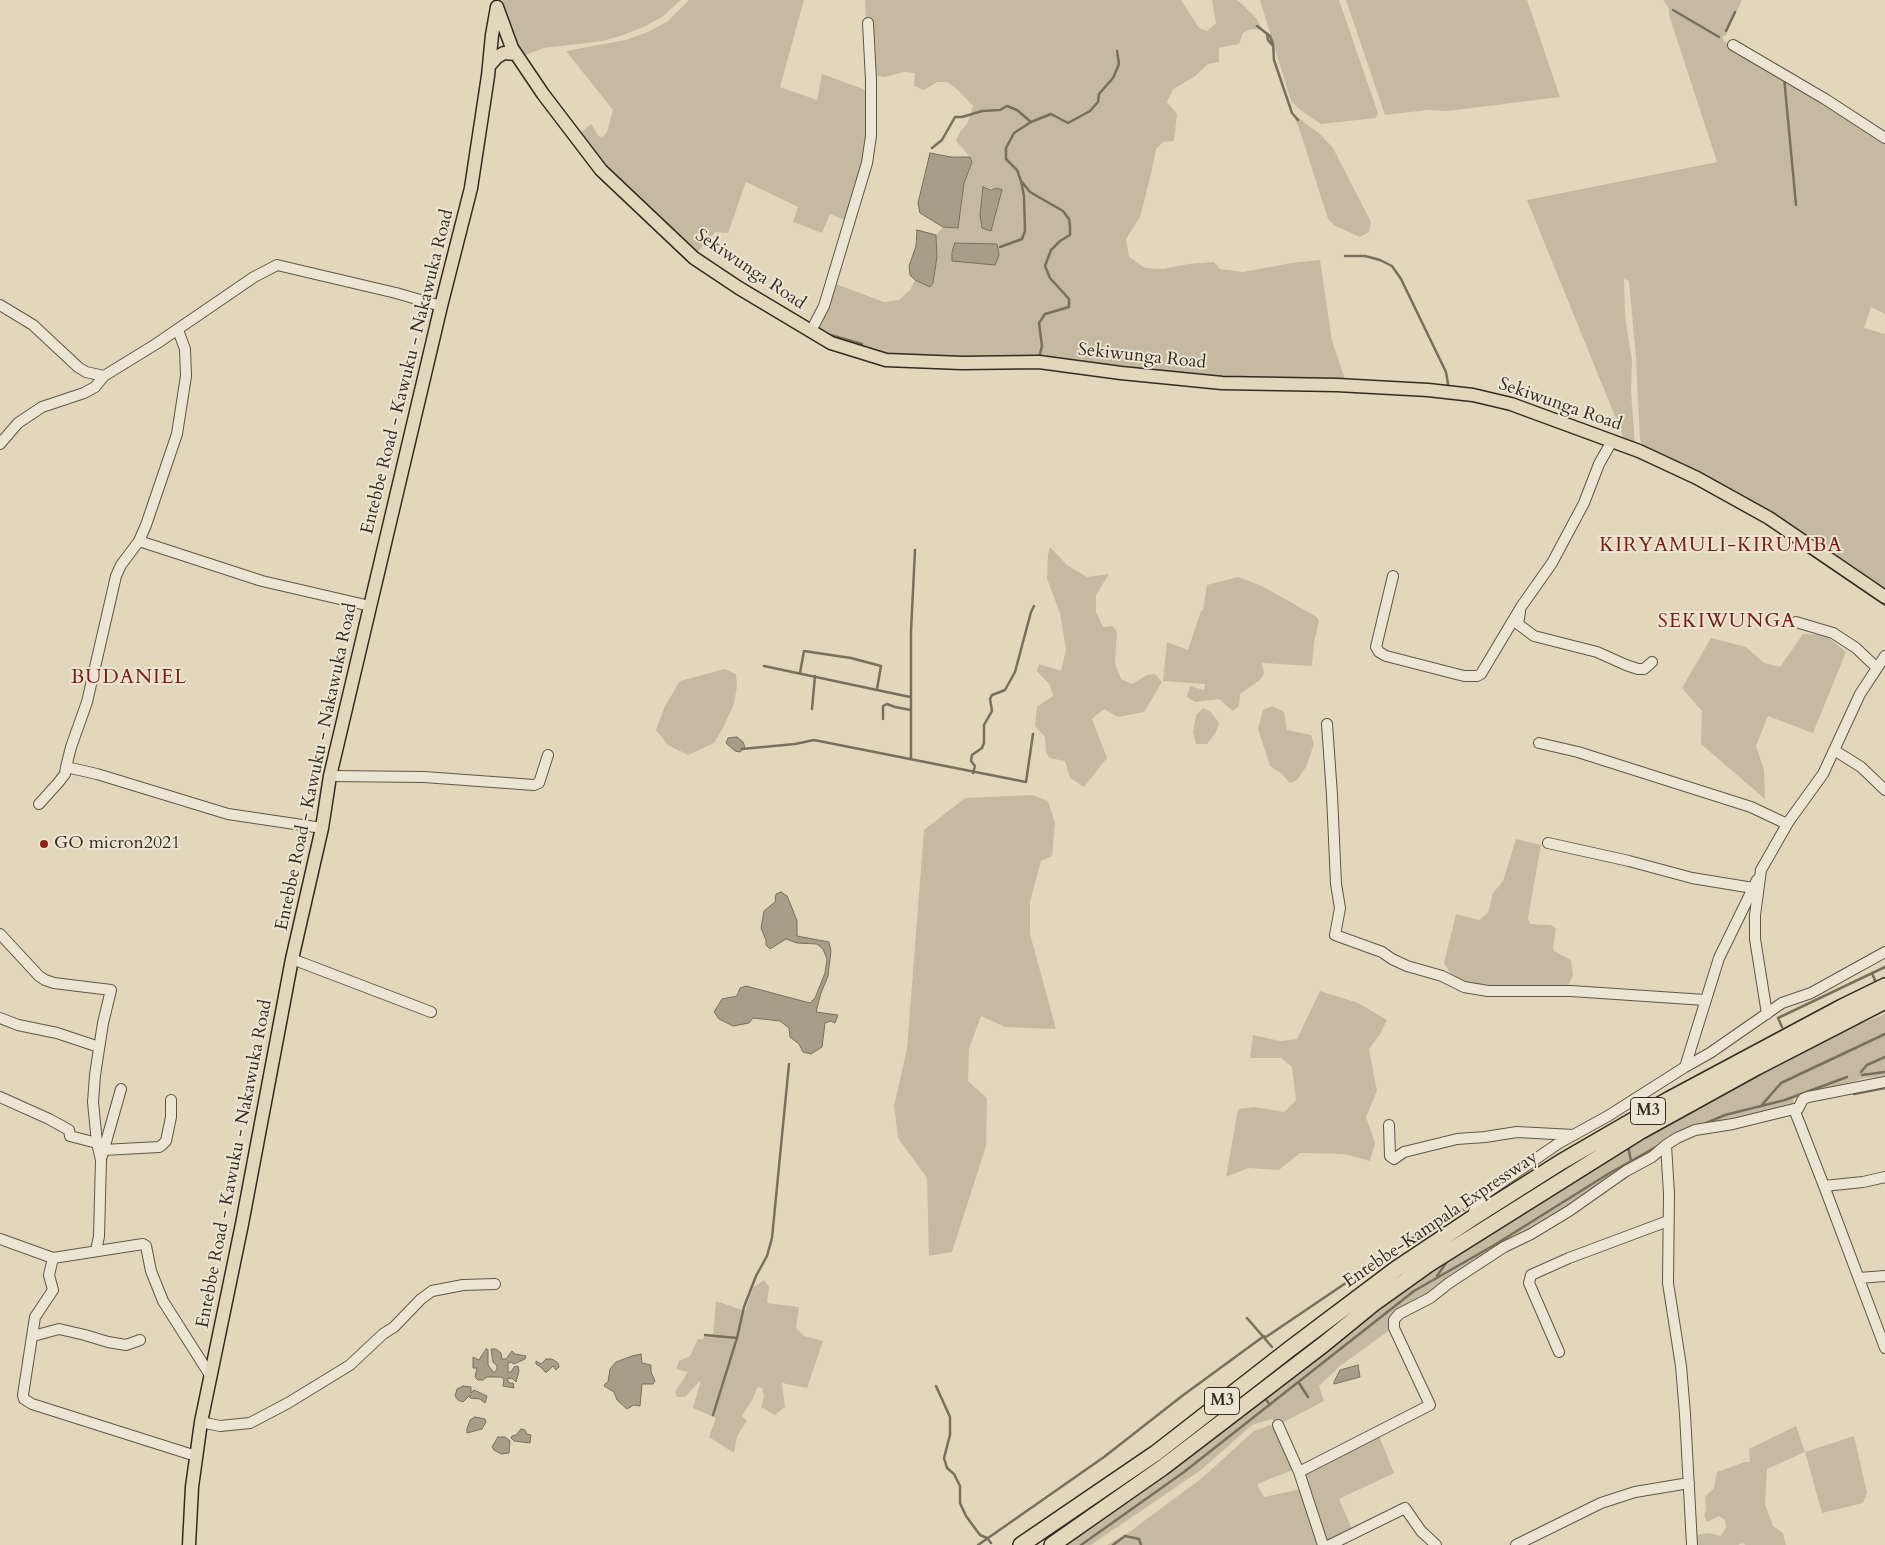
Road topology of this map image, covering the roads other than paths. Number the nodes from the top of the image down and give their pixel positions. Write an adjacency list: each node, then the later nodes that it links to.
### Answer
1 (497, 4): 4 (main road, Sekiwunga Road); 5 (main road, Entebbe Road - Kawuku - Nakawuka Road)
2 (868, 23): 10 (street)
3 (1733, 45): 6 (street)
4 (516, 54): 5 (main road); 10 (main road, Sekiwunga Road)
5 (489, 66): 8 (main road, Entebbe Road - Kawuku - Nakawuka Road)
6 (1885, 138)
7 (0, 305): 11 (street)
8 (441, 306): 9 (street); 17 (main road, Entebbe Road - Kawuku - Nakawuka Road)
9 (178, 330): 11 (street); 14 (street)
10 (811, 331): 12 (main road, Sekiwunga Road)
11 (104, 376): 13 (street)
12 (1612, 440): 16 (main road, Sekiwunga Road); 18 (street)
13 (0, 444)
14 (139, 541): 17 (street); 27 (street)
15 (1393, 576): 18 (street)
16 (1885, 597)
17 (370, 606): 28 (main road, Entebbe Road - Kawuku - Nakawuka Road)
18 (1521, 606): 21 (street)
19 (1796, 622): 22 (street)
20 (1885, 656): 22 (street)
21 (1652, 662)
22 (1877, 668): 25 (street)
23 (1326, 724): 40 (street)
24 (1539, 743): 31 (street)
25 (1834, 750): 29 (street); 31 (street)
26 (548, 755): 28 (street)
27 (66, 767): 30 (street); 32 (street)
28 (330, 776): 32 (main road, Entebbe Road - Kawuku - Nakawuka Road)
29 (1885, 790)
30 (38, 804)
31 (1787, 824): 34 (street)
32 (322, 828): 38 (main road, Entebbe Road - Kawuku - Nakawuka Road)
33 (1548, 844): 35 (street)
34 (1761, 870): 35 (street); 43 (street)
35 (1753, 888): 40 (street)
36 (0, 934): 45 (street)
37 (1885, 952): 43 (street)
38 (292, 959): 42 (street); 70 (main road, Entebbe Road - Kawuku - Nakawuka Road)
39 (1885, 986): 58 (highway, Entebbe-Kampala Expressway / M3)
40 (1705, 1000): 46 (street)
41 (1885, 1002): 78 (highway, Entebbe-Kampala Expressway / M3)
42 (431, 1012)
43 (1767, 1014): 46 (street)
44 (0, 1018): 45 (street)
45 (99, 1047): 55 (street)
46 (1685, 1066): 53 (street)
47 (1885, 1082): 51 (street)
48 (121, 1088): 55 (street)
49 (0, 1097): 55 (street)
50 (171, 1100): 55 (street)
51 (1794, 1109): 54 (street); 57 (street)
52 (1389, 1126): 53 (street)
53 (1574, 1135): 58 (street)
54 (1666, 1144): 59 (street); 74 (street)
55 (100, 1151): 61 (street)
56 (1885, 1177): 57 (street)
57 (1824, 1186): 64 (street)
58 (1471, 1219): 77 (highway, Entebbe-Kampala Expressway / M3)
59 (1668, 1221): 69 (street); 75 (street)
60 (0, 1238): 62 (street)
61 (96, 1251): 62 (street); 70 (street)
62 (53, 1258): 66 (street)
63 (1885, 1276): 64 (street)
64 (1859, 1278): 68 (street)
65 (495, 1284): 71 (street)
66 (33, 1336): 67 (street); 73 (street)
67 (140, 1340)
68 (1885, 1348)
69 (1559, 1352)
70 (210, 1375): 71 (main road, Entebbe Road - Kawuku - Nakawuka Road)
71 (202, 1422): 73 (main road, Entebbe Road - Kawuku - Nakawuka Road)
72 (1278, 1425): 74 (street)
73 (196, 1456): 76 (main road, Entebbe Road - Kawuku - Nakawuka Road)
74 (1299, 1472): 79 (street)
75 (1690, 1483): 82 (street); 83 (street)
76 (189, 1545)
77 (1021, 1545)
78 (1052, 1545)
79 (1322, 1545)
80 (1330, 1545): 81 (street)
81 (1436, 1545)
82 (1516, 1545)
83 (1692, 1545)

